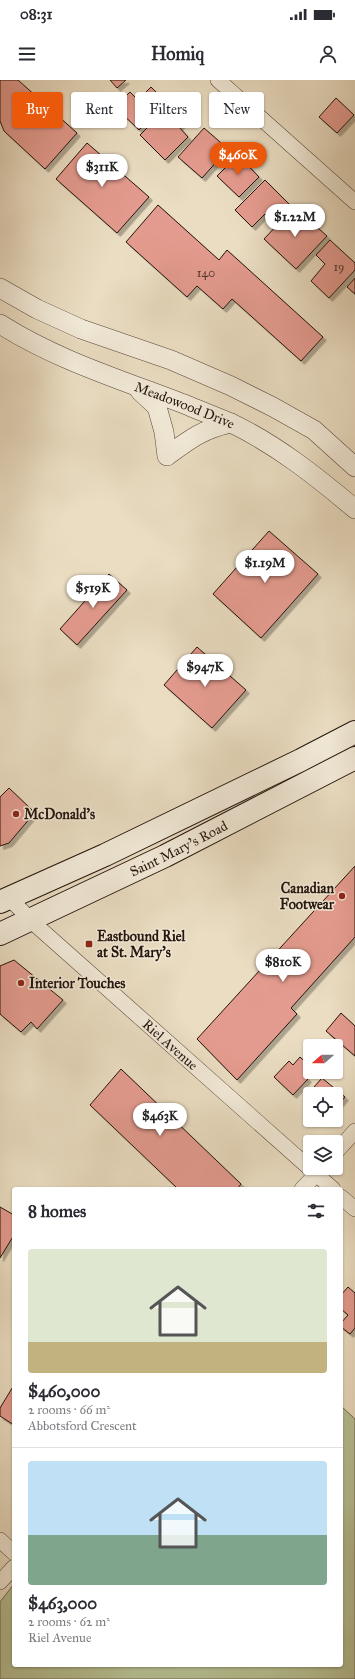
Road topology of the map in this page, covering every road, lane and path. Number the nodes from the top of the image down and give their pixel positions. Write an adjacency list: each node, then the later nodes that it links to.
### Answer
1 (218, 80): 2 (street)
2 (355, 202)
3 (0, 288): 7 (street)
4 (0, 324): 5 (street, Meadowood Drive)
5 (133, 384): 6 (street, Meadowood Drive); 6 (street)
6 (231, 423): 8 (street, Meadowood Drive)
7 (355, 468)
8 (355, 509)
9 (355, 732): 11 (main road, Saint Mary's Road)
10 (355, 758): 12 (main road, Saint Mary's Road)
11 (5, 900): 12 (street, Riel Avenue)
12 (31, 919): 13 (main road, Saint Mary's Road); 16 (street, Riel Avenue)
13 (0, 934)
14 (355, 1131): 15 (street)
15 (343, 1144)
16 (303, 1157)
17 (315, 1175): 19 (street)
18 (322, 1175): 20 (street, Riel Avenue)
19 (304, 1187)
20 (331, 1187)
21 (343, 1198): 22 (street)
22 (355, 1209)
23 (0, 1540): 24 (street)
24 (12, 1551)
25 (12, 1569): 26 (street)
26 (0, 1582)

